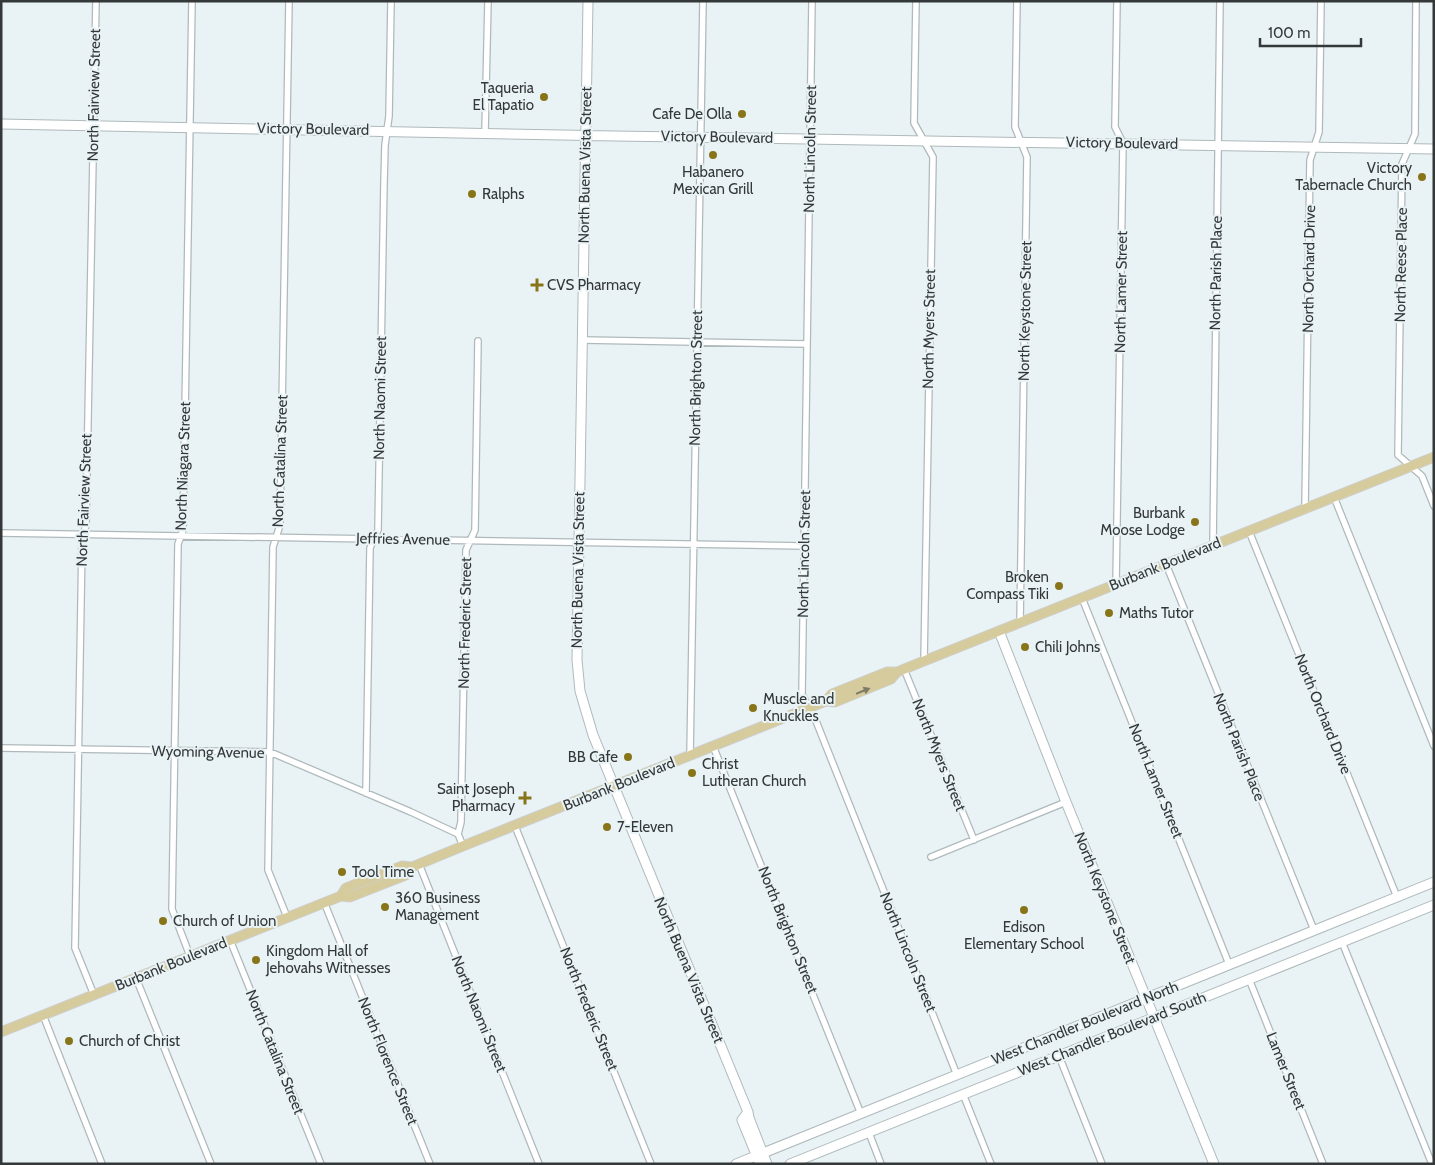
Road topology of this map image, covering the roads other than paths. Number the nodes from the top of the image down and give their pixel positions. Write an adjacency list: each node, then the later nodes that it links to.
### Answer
1 (96, 1): 16 (street, North Fairview Street)
2 (192, 1): 17 (street, North Niagara Street)
3 (289, 1): 18 (street, North Catalina Street)
4 (391, 1): 19 (street, North Naomi Street)
5 (488, 1): 20 (street)
6 (588, 1): 21 (main road, North Buena Vista Street)
7 (703, 1): 22 (street, North Brighton Street)
8 (812, 1): 23 (street, North Lincoln Street)
9 (916, 1): 24 (street, North Myers Street)
10 (1017, 1): 25 (street, North Keystone Street)
11 (1117, 1): 26 (street, North Lamer Street)
12 (1220, 1): 27 (street, North Parish Place)
13 (1321, 1): 28 (street, North Orchard Drive)
14 (1416, 1): 29 (street, North Reese Place)
15 (1, 124): 16 (main road, Victory Boulevard)
16 (93, 125): 17 (main road, Victory Boulevard); 42 (street, North Fairview Street)
17 (191, 127): 18 (main road, Victory Boulevard); 43 (street, North Niagara Street)
18 (287, 129): 19 (main road, Victory Boulevard); 44 (street, North Catalina Street)
19 (387, 130): 20 (main road, Victory Boulevard); 45 (street, North Naomi Street)
20 (485, 132): 21 (main road, Victory Boulevard)
21 (585, 135): 22 (main road, Victory Boulevard); 31 (main road, North Buena Vista Street)
22 (700, 137): 23 (main road, Victory Boulevard); 33 (street, North Brighton Street)
23 (812, 138): 24 (main road, Victory Boulevard); 34 (street, North Lincoln Street)
24 (922, 140): 25 (main road, Victory Boulevard); 56 (street, North Myers Street)
25 (1022, 142): 26 (main road, Victory Boulevard); 54 (street, North Keystone Street)
26 (1123, 143): 27 (main road, Victory Boulevard); 52 (street, North Lamer Street)
27 (1218, 145): 28 (main road, Victory Boulevard); 49 (street, North Parish Place)
28 (1315, 146): 29 (main road, Victory Boulevard); 39 (street, North Orchard Drive)
29 (1409, 148): 30 (main road, Victory Boulevard); 36 (street, North Reese Place)
30 (1434, 148)
31 (582, 340): 33 (street); 47 (main road, North Buena Vista Street)
32 (478, 341): 46 (street, North Frederic Street)
33 (696, 341): 34 (street); 48 (street, North Brighton Street)
34 (807, 344): 50 (street, North Lincoln Street)
35 (1434, 457): 36 (main road, Burbank Boulevard)
36 (1411, 466): 37 (main road, Burbank Boulevard); 38 (street, North Reese Place)
37 (1334, 497): 39 (main road, Burbank Boulevard); 60 (street)
38 (1434, 506)
39 (1305, 508): 40 (main road, Burbank Boulevard)
40 (1249, 530): 49 (main road, Burbank Boulevard); 76 (street, North Orchard Drive)
41 (1, 533): 42 (street, Jeffries Avenue)
42 (84, 534): 43 (street, Jeffries Avenue); 62 (street, North Fairview Street)
43 (181, 536): 44 (street, Jeffries Avenue); 63 (street, North Niagara Street)
44 (276, 537): 45 (street, Jeffries Avenue); 64 (street, North Catalina Street)
45 (374, 539): 46 (street, Jeffries Avenue); 67 (street, North Naomi Street)
46 (471, 540): 47 (street, Jeffries Avenue); 70 (street, North Frederic Street)
47 (578, 542): 48 (street, Jeffries Avenue); 66 (main road, North Buena Vista Street)
48 (693, 544): 50 (street, Jeffries Avenue); 65 (street, North Brighton Street)
49 (1213, 544): 51 (main road, Burbank Boulevard)
50 (804, 546): 58 (street, North Lincoln Street)
51 (1166, 564): 52 (main road, Burbank Boulevard); 80 (street, North Parish Place)
52 (1116, 584): 53 (main road, Burbank Boulevard)
53 (1082, 598): 54 (main road, Burbank Boulevard); 84 (street, North Lamer Street)
54 (1020, 623): 55 (main road, Burbank Boulevard)
55 (999, 631): 56 (main road, Burbank Boulevard); 68 (main road, North Keystone Street)
56 (924, 661): 57 (main road, Burbank Boulevard)
57 (901, 671): 58 (main road, Burbank Boulevard); 71 (street, North Myers Street)
58 (809, 708): 59 (main road, Burbank Boulevard); 93 (street, North Lincoln Street)
59 (713, 746): 65 (main road, Burbank Boulevard); 95 (street, North Brighton Street)
60 (1434, 746)
61 (1, 748): 62 (street, Wyoming Avenue)
62 (78, 749): 63 (street, Wyoming Avenue); 87 (street, North Fairview Street)
63 (174, 751): 64 (street, Wyoming Avenue); 83 (street, North Niagara Street)
64 (270, 752): 67 (street, Wyoming Avenue); 79 (street, North Catalina Street)
65 (690, 755): 66 (main road, Burbank Boulevard)
66 (614, 786): 69 (main road, Burbank Boulevard); 97 (main road, North Buena Vista Street)
67 (366, 793): 70 (street, Wyoming Avenue)
68 (1066, 802): 71 (street); 88 (main road, North Keystone Street)
69 (515, 826): 72 (main road, Burbank Boulevard); 103 (street, North Frederic Street)
70 (458, 834): 72 (street)
71 (974, 840): 73 (street)
72 (463, 846): 74 (main road, Burbank Boulevard)
73 (931, 857)
74 (416, 866): 77 (main road, Burbank Boulevard); 102 (street, North Naomi Street)
75 (1434, 882): 76 (main road, West Chandler Boulevard North)
76 (1397, 897): 80 (main road, West Chandler Boulevard North)
77 (324, 902): 79 (main road, Burbank Boulevard); 101 (street, North Florence Street)
78 (1434, 905): 82 (main road, West Chandler Boulevard South)
79 (287, 917): 81 (main road, Burbank Boulevard)
80 (1314, 930): 84 (main road, West Chandler Boulevard North)
81 (230, 940): 83 (main road, Burbank Boulevard); 100 (street, North Catalina Street)
82 (1342, 942): 86 (main road, West Chandler Boulevard South); 113 (street)
83 (190, 956): 85 (main road, Burbank Boulevard)
84 (1229, 964): 88 (main road, West Chandler Boulevard North)
85 (136, 978): 87 (main road, Burbank Boulevard); 99 (street)
86 (1249, 979): 90 (main road, West Chandler Boulevard South); 112 (street, Lamer Street)
87 (94, 995): 89 (main road, Burbank Boulevard)
88 (1146, 998): 90 (main road, North Keystone Street); 93 (main road, West Chandler Boulevard North)
89 (43, 1015): 91 (main road, Burbank Boulevard); 98 (street)
90 (1154, 1017): 92 (main road, West Chandler Boulevard South); 111 (main road, North Keystone Street)
91 (1, 1032)
92 (1059, 1056): 94 (main road, West Chandler Boulevard South); 110 (street)
93 (957, 1075): 95 (main road, West Chandler Boulevard North)
94 (963, 1094): 96 (main road, West Chandler Boulevard South); 109 (street)
95 (861, 1114): 97 (main road, West Chandler Boulevard North)
96 (869, 1132): 107 (main road, West Chandler Boulevard South); 108 (street)
97 (762, 1156): 104 (main road, West Chandler Boulevard North); 105 (main road); 106 (main road, North Buena Vista Street)
98 (102, 1164)
99 (211, 1164)
100 (321, 1164)
101 (430, 1164)
102 (540, 1164)
103 (651, 1164)
104 (736, 1164)
105 (766, 1164)
106 (772, 1164)
107 (790, 1164)
108 (881, 1164)
109 (991, 1164)
110 (1102, 1164)
111 (1214, 1164)
112 (1323, 1164)
113 (1432, 1164)

